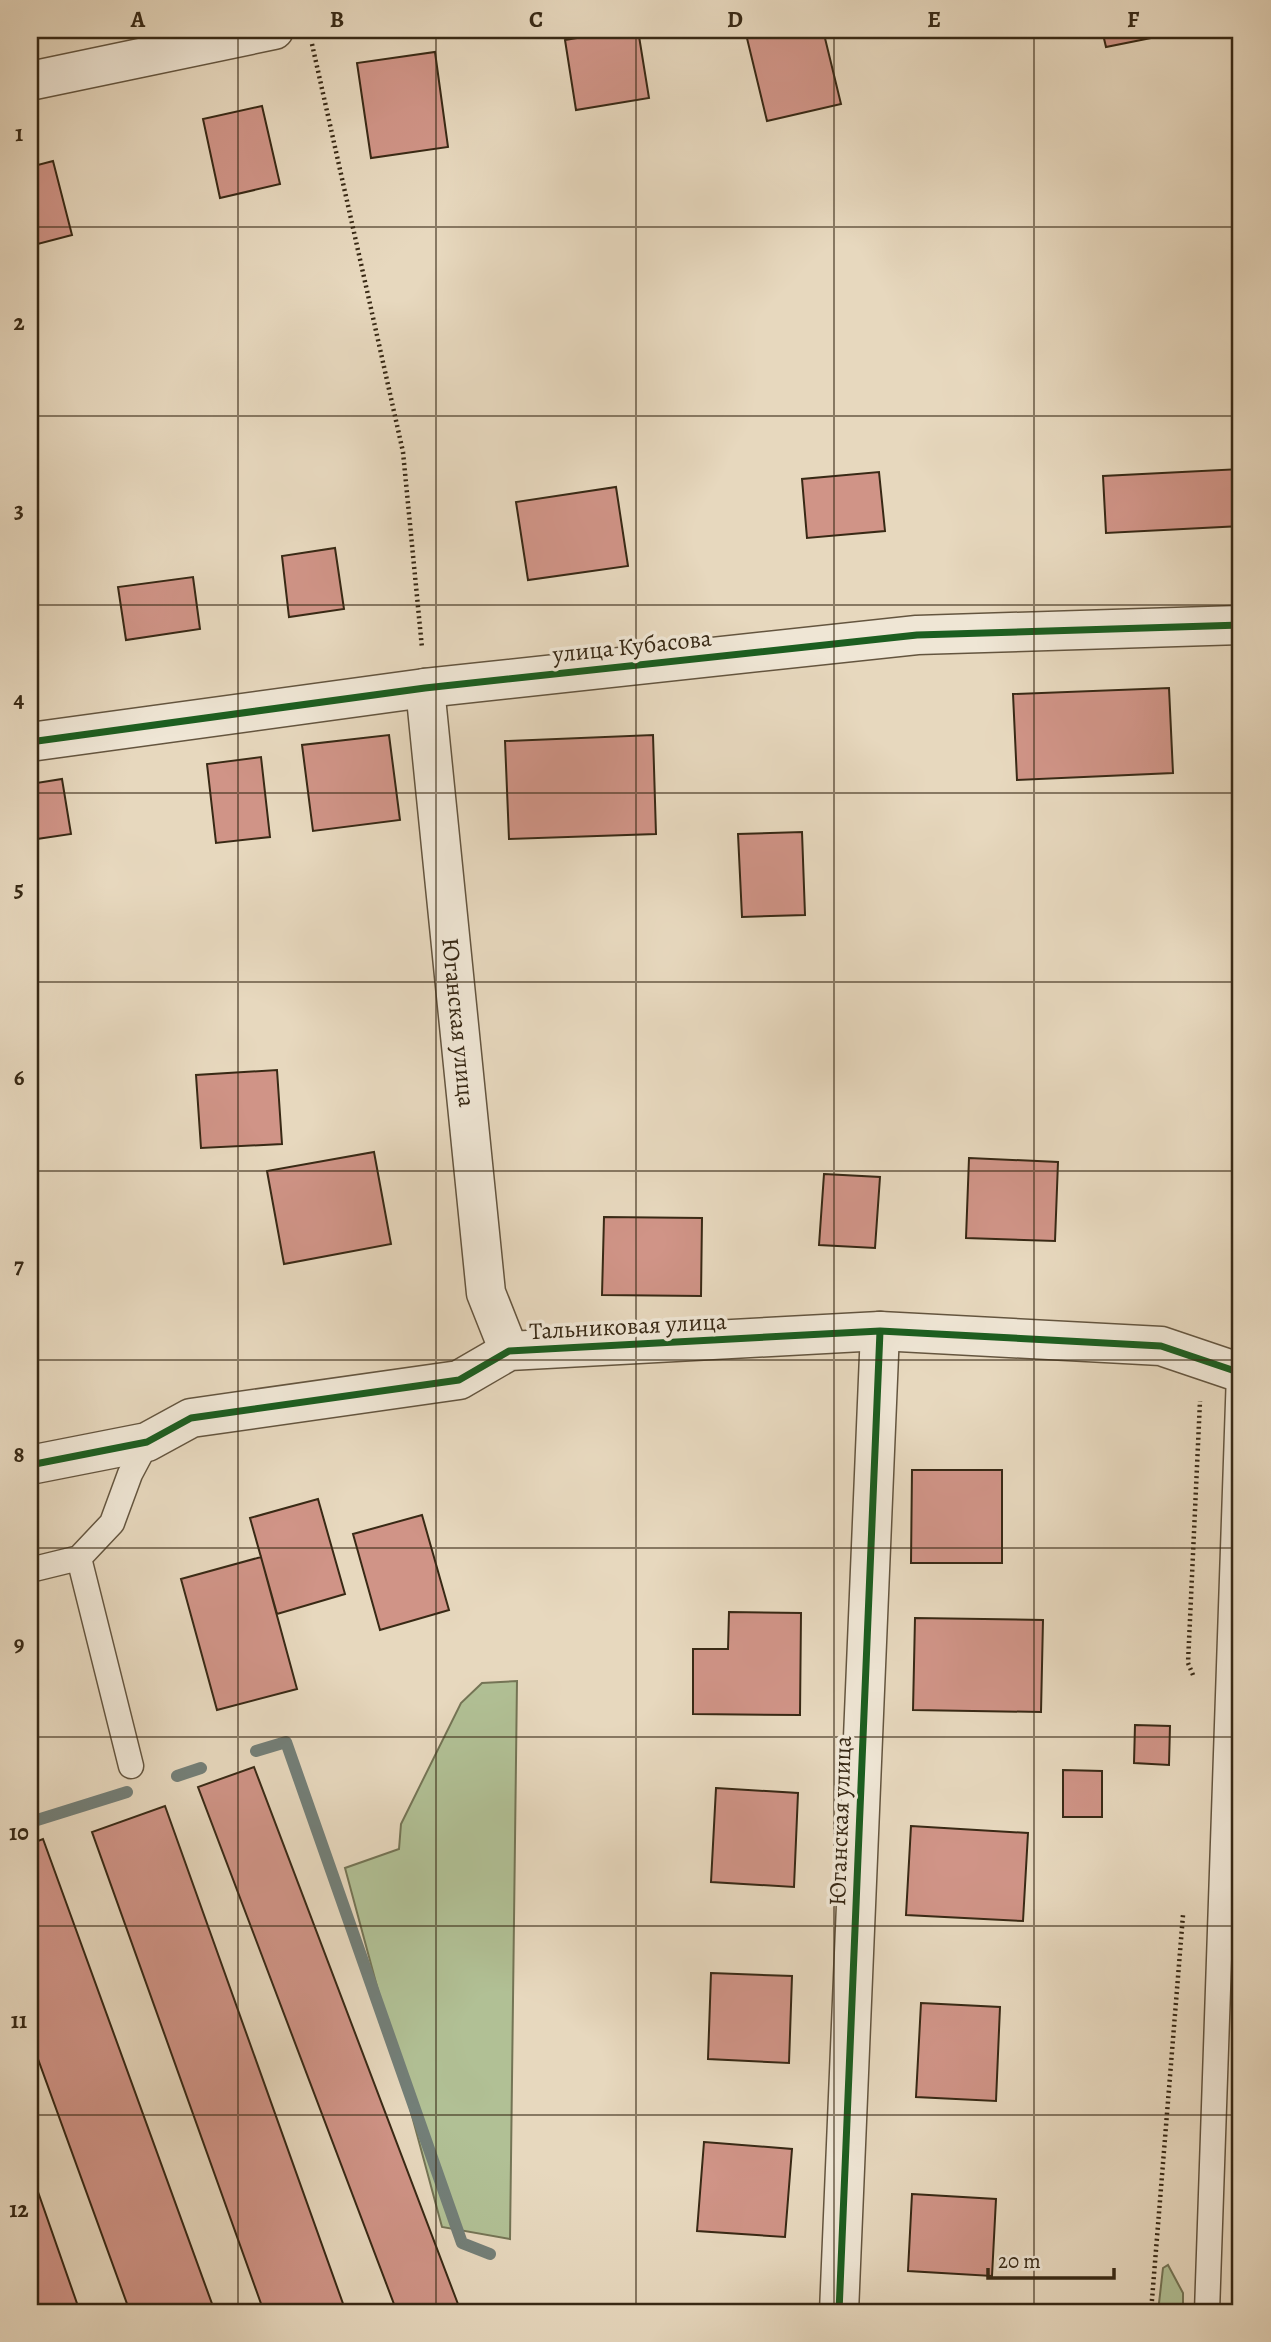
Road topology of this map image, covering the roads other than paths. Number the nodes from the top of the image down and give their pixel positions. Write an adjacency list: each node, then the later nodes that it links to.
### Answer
1 (274, 30): 2 (street)
2 (30, 81)
3 (1241, 625): 4 (street, улица Кубасова)
4 (425, 688): 5 (street, улица Кубасова); 7 (street, Юганская улица)
5 (30, 742)
6 (880, 1331): 7 (street, Тальниковая улица); 8 (street, Тальниковая улица); 14 (street, Юганская улица)
7 (509, 1351): 9 (street, Тальниковая улица)
8 (1240, 1373): 15 (lane)
9 (147, 1442): 10 (street, Тальниковая улица); 11 (lane)
10 (30, 1465)
11 (79, 1558): 12 (lane); 13 (lane)
12 (30, 1570)
13 (131, 1766)
14 (839, 2312)
15 (1207, 2312)

